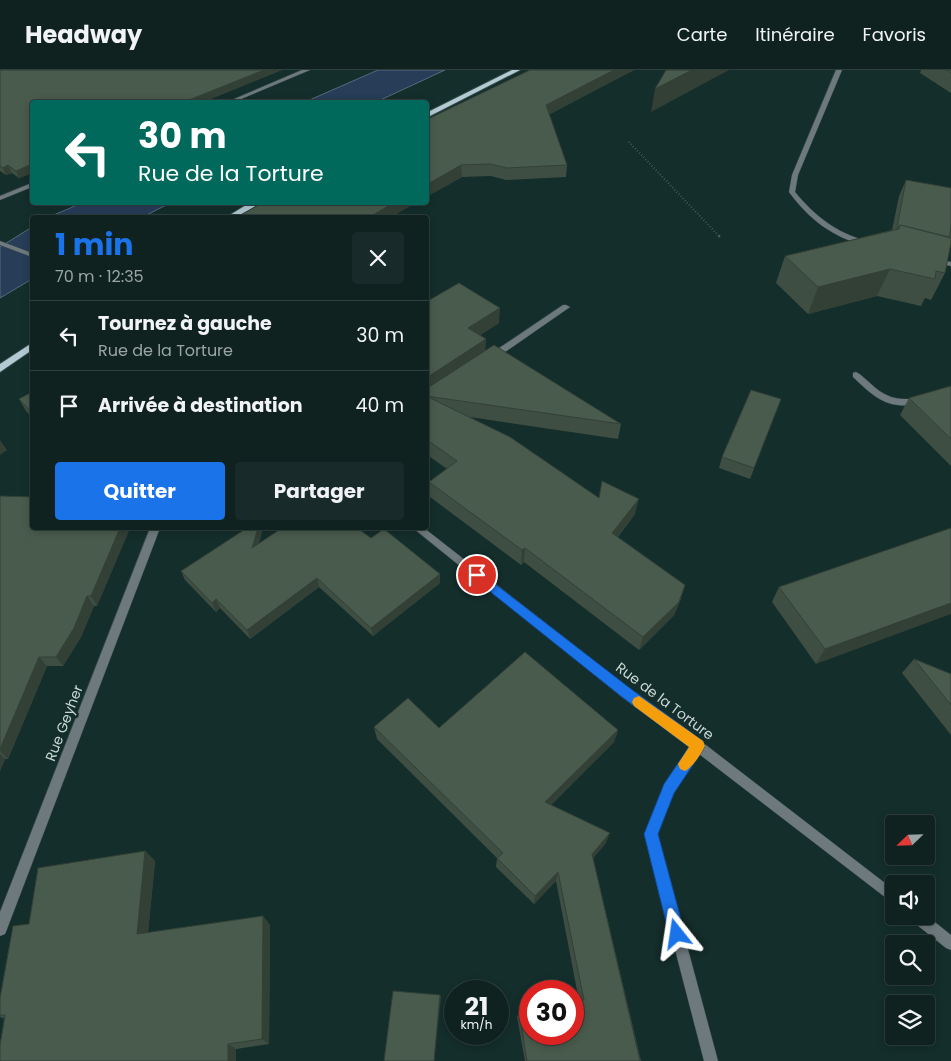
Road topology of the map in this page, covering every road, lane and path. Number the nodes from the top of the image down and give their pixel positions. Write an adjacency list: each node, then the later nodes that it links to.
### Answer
1 (307, 70): 4 (street)
2 (517, 70): 5 (main road)
3 (839, 70): 13 (street)
4 (235, 100)
5 (429, 114)
6 (629, 142): 11 (path)
7 (30, 186): 8 (street)
8 (0, 198)
9 (253, 205): 10 (main road)
10 (234, 215)
11 (722, 238)
12 (0, 243): 14 (street)
13 (869, 244)
14 (30, 255)
15 (923, 258): 16 (street)
16 (951, 264)
17 (566, 307): 19 (street)
18 (30, 347): 20 (main road)
19 (483, 363)
20 (0, 369)
21 (856, 375): 22 (street)
22 (924, 400)
23 (154, 530): 28 (street, Rue Geyher)
24 (421, 530): 25 (street, Rue de la Torture)
25 (698, 746): 26 (street, Rue de la Torture); 30 (street)
26 (885, 891)
27 (928, 925): 29 (street)
28 (0, 929)
29 (951, 943)
30 (710, 1061)

